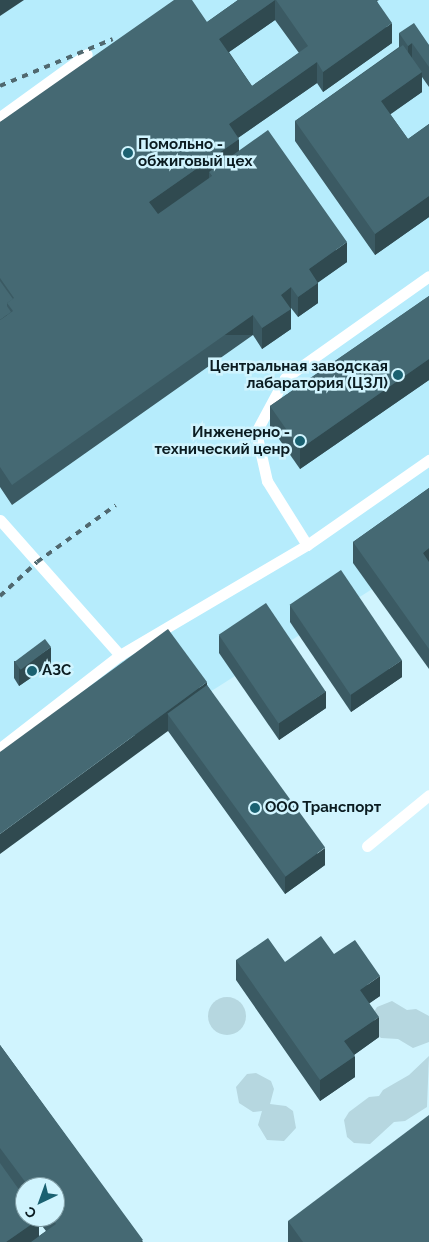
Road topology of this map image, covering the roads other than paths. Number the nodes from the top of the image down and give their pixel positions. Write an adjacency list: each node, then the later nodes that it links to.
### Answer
1 (87, 54): 2 (lane)
2 (0, 117)
3 (429, 276): 6 (lane)
4 (429, 460): 6 (lane)
5 (0, 520): 7 (lane)
6 (307, 544): 7 (lane)
7 (120, 655): 8 (lane)
8 (0, 748)
9 (429, 795): 10 (lane)
10 (367, 846)

